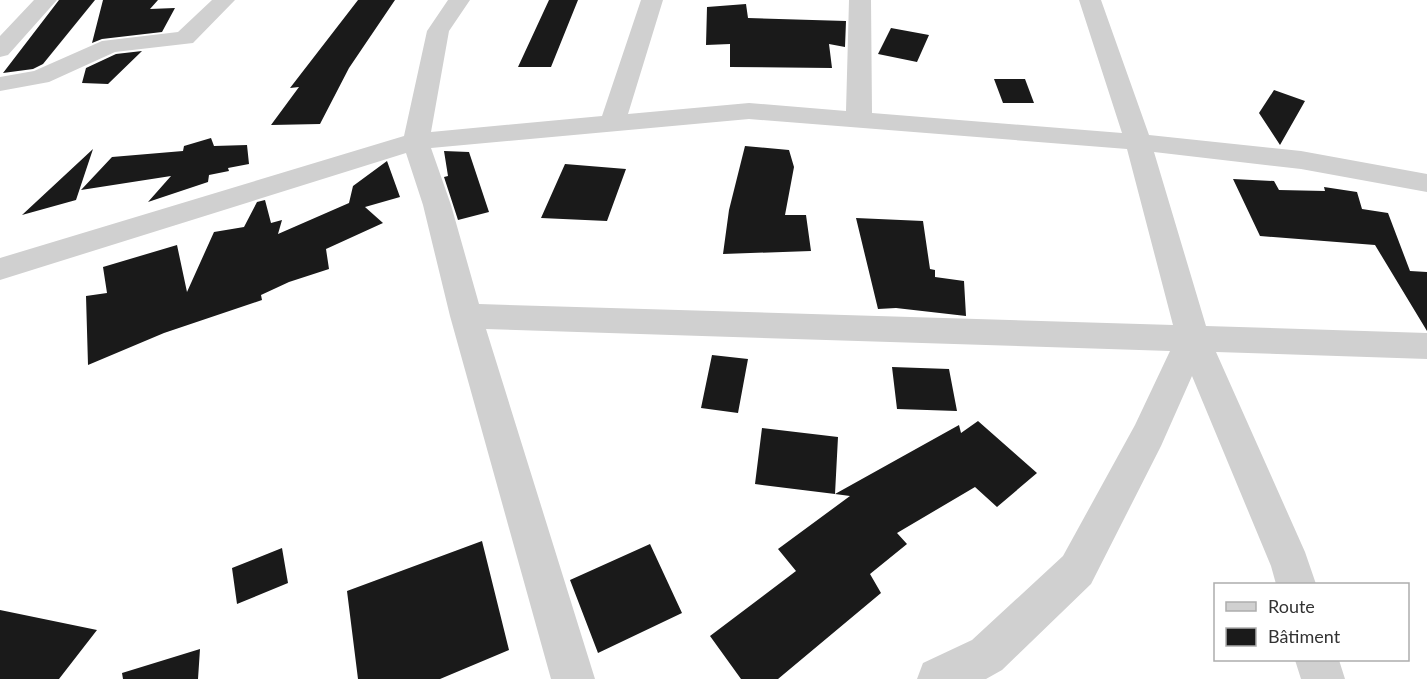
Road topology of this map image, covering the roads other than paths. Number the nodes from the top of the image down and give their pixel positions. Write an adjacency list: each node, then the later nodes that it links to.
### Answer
1 (46, 0): 7 (street)
2 (224, 0): 8 (street)
3 (459, 0): 11 (street)
4 (652, 0): 10 (street)
5 (860, 0): 9 (street)
6 (1090, 0): 12 (street)
7 (0, 50)
8 (0, 84)
9 (859, 120): 10 (street); 12 (street)
10 (613, 122): 11 (street)
11 (416, 141): 14 (street); 15 (street)
12 (1138, 142): 13 (street); 16 (street)
13 (1427, 183)
14 (0, 269)
15 (466, 316): 16 (street); 20 (street)
16 (1193, 338): 17 (street); 18 (street); 21 (street)
17 (1427, 346)
18 (1295, 583)
19 (1317, 661): 22 (street)
20 (573, 679)
21 (939, 679)
22 (1323, 679)

